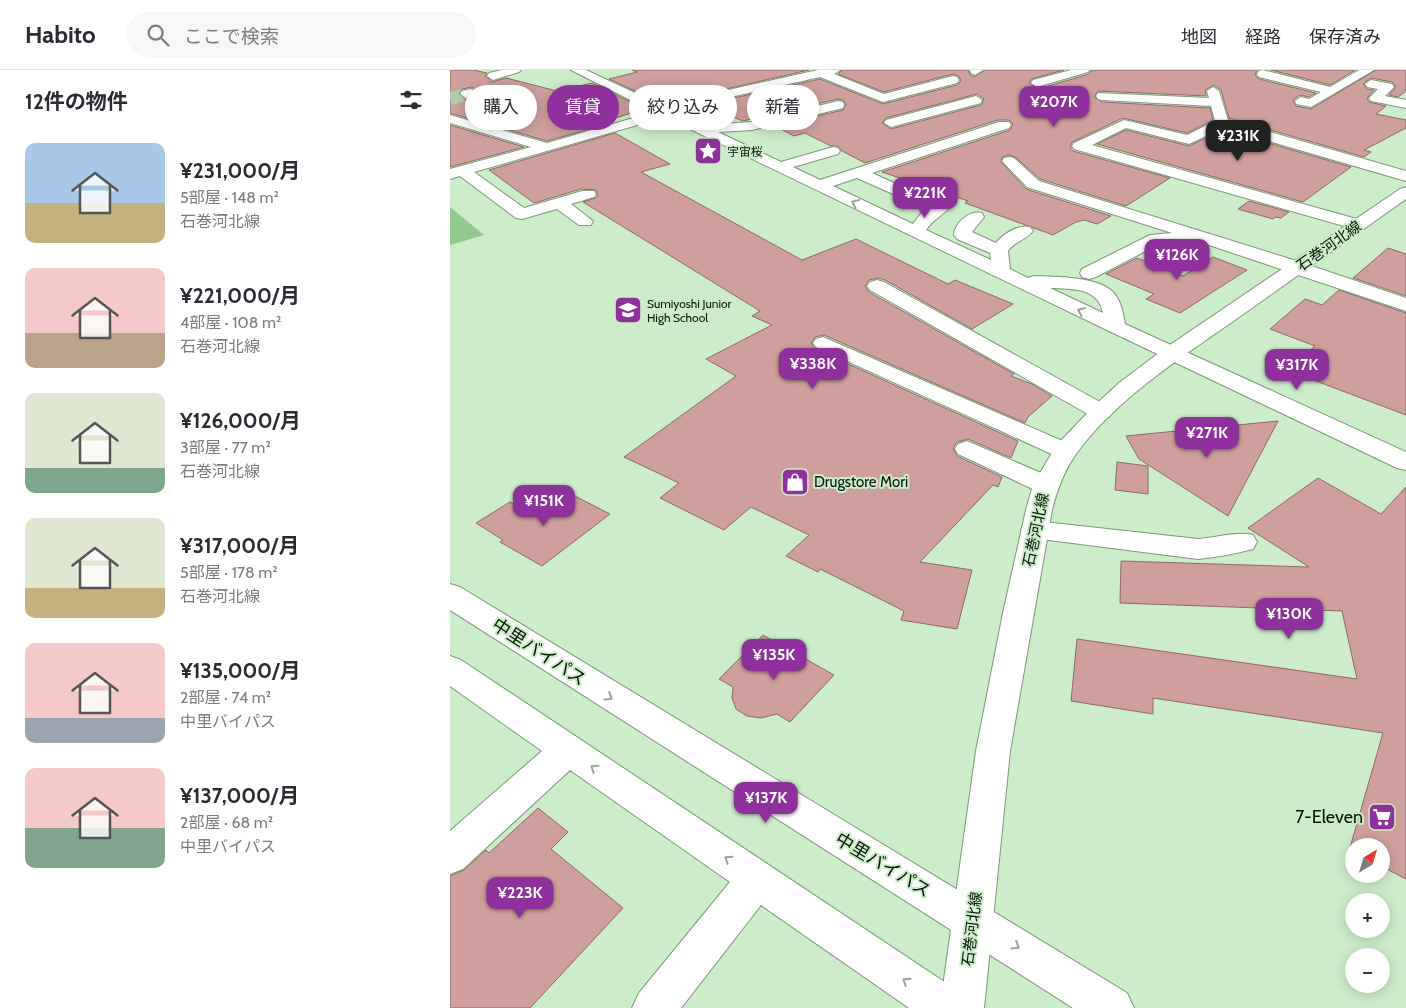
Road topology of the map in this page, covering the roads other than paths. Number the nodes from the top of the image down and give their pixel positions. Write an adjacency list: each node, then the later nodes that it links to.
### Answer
1 (515, 70): 9 (street)
2 (577, 70): 17 (street)
3 (768, 70): 10 (street)
4 (1084, 70): 7 (street)
5 (828, 71): 10 (street); 13 (street)
6 (1372, 71): 15 (street)
7 (1066, 72): 12 (street)
8 (1263, 74): 15 (street)
9 (493, 76)
10 (795, 79): 16 (street)
11 (953, 80): 13 (street)
12 (1037, 83)
13 (934, 84): 19 (street)
14 (1371, 84): 21 (street)
15 (1331, 91): 20 (street)
16 (737, 92)
17 (629, 95)
18 (1102, 96): 30 (street)
19 (976, 100): 23 (street); 29 (street)
20 (1301, 101)
21 (1406, 104)
22 (838, 105): 24 (street)
23 (991, 105)
24 (819, 109)
25 (819, 112): 26 (street)
26 (832, 118)
27 (450, 119): 28 (street)
28 (465, 123)
29 (891, 123)
30 (1222, 123): 43 (street); 52 (street)
31 (629, 124): 37 (street)
32 (1004, 125): 42 (street)
33 (465, 129): 36 (street)
34 (488, 130): 37 (street)
35 (704, 130): 40 (street)
36 (450, 134)
37 (546, 147): 41 (street)
38 (833, 151): 40 (street)
39 (1010, 162): 55 (street)
40 (779, 167): 44 (street)
41 (456, 172): 49 (street)
42 (858, 173): 44 (street); 47 (street)
43 (1406, 176)
44 (818, 186): 54 (street, one-way to 44)
45 (1406, 192): 52 (street, 石巻河北線)
46 (588, 194): 49 (street)
47 (908, 195)
48 (946, 202): 54 (street)
49 (559, 203): 51 (street)
50 (976, 216): 56 (street)
51 (585, 221)
52 (1358, 225): 57 (street, 石巻河北線)
53 (1024, 231): 56 (street)
54 (916, 232): 59 (street)
55 (1204, 238): 57 (street); 58 (street)
56 (999, 251): 59 (street)
57 (1297, 267): 61 (street); 63 (street, 石巻河北線)
58 (1090, 272)
59 (1010, 277): 63 (street)
60 (877, 286): 64 (street)
61 (1406, 305)
62 (823, 343): 66 (street)
63 (1172, 354): 64 (street, 石巻河北線); 67 (street)
64 (1101, 412): 66 (street, 石巻河北線)
65 (967, 449): 68 (street)
66 (1064, 452): 68 (street, 石巻河北線)
67 (1406, 462)
68 (1046, 485): 69 (street, 石巻河北線)
69 (1035, 530): 70 (street); 76 (street, 石巻河北線)
70 (1244, 542)
71 (450, 595): 76 (street, 中里バイパス, one-way to 76)
72 (450, 669): 73 (street)
73 (568, 750): 74 (street); 75 (street, one-way to 73)
74 (450, 856)
75 (757, 879): 77 (street); 78 (street, one-way to 75)
76 (974, 920): 79 (street, 石巻河北線); 80 (street, 中里バイパス, one-way to 80)
77 (654, 1008)
78 (946, 1008)
79 (962, 1008)
80 (1112, 1008)

